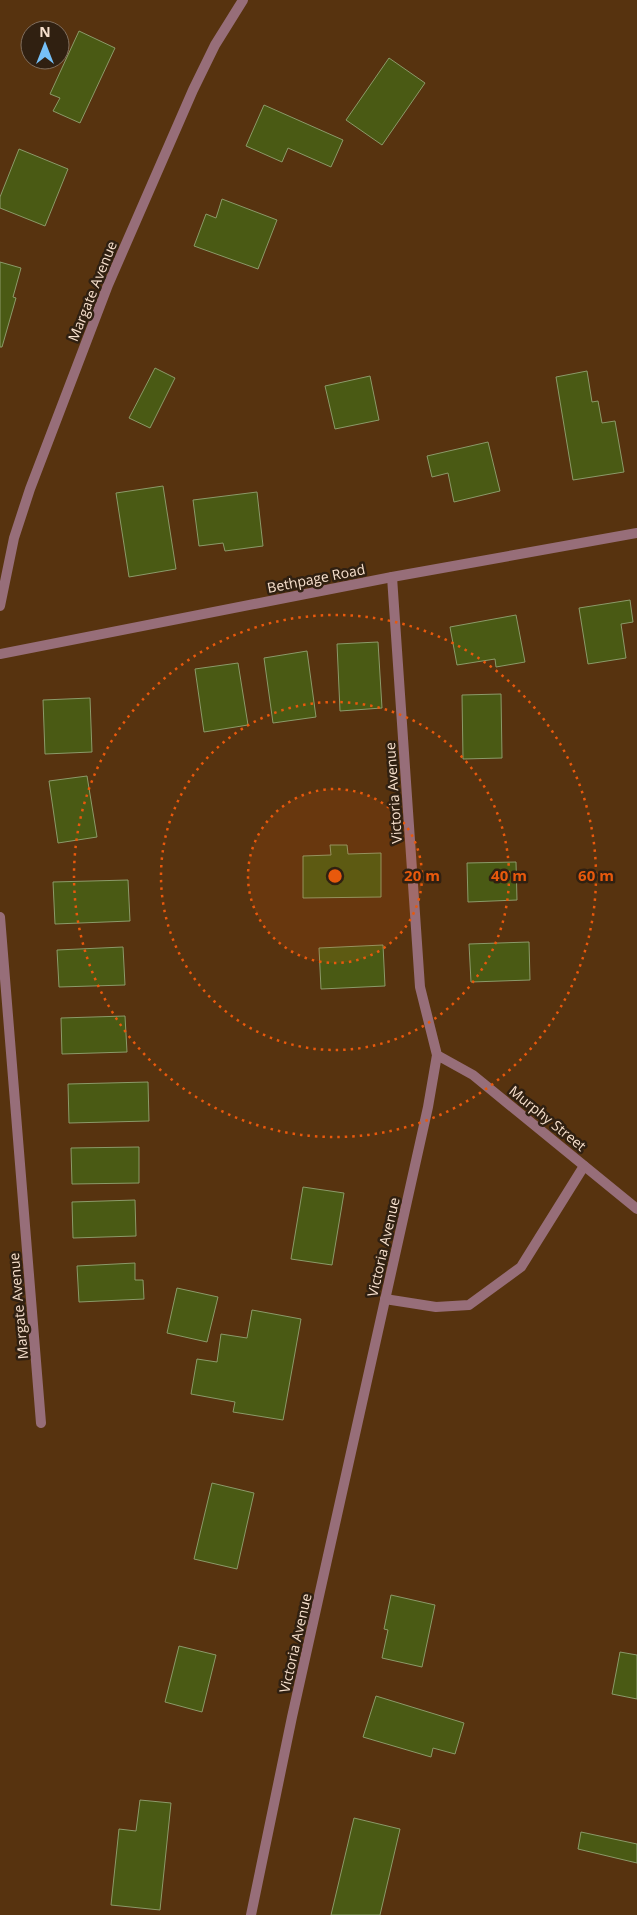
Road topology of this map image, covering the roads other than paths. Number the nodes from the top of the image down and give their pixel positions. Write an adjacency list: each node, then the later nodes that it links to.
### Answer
1 (243, 0): 4 (street, Margate Avenue)
2 (637, 533): 3 (street, Bethpage Road)
3 (392, 577): 5 (street, Bethpage Road); 7 (street, Victoria Avenue)
4 (0, 606)
5 (0, 654)
6 (0, 917): 11 (street, Margate Avenue)
7 (437, 1055): 8 (street, Murphy Street); 10 (street, Victoria Avenue)
8 (584, 1166): 9 (street, Murphy Street); 10 (street)
9 (637, 1209)
10 (385, 1299): 12 (street, Victoria Avenue)
11 (41, 1423)
12 (251, 1915)

